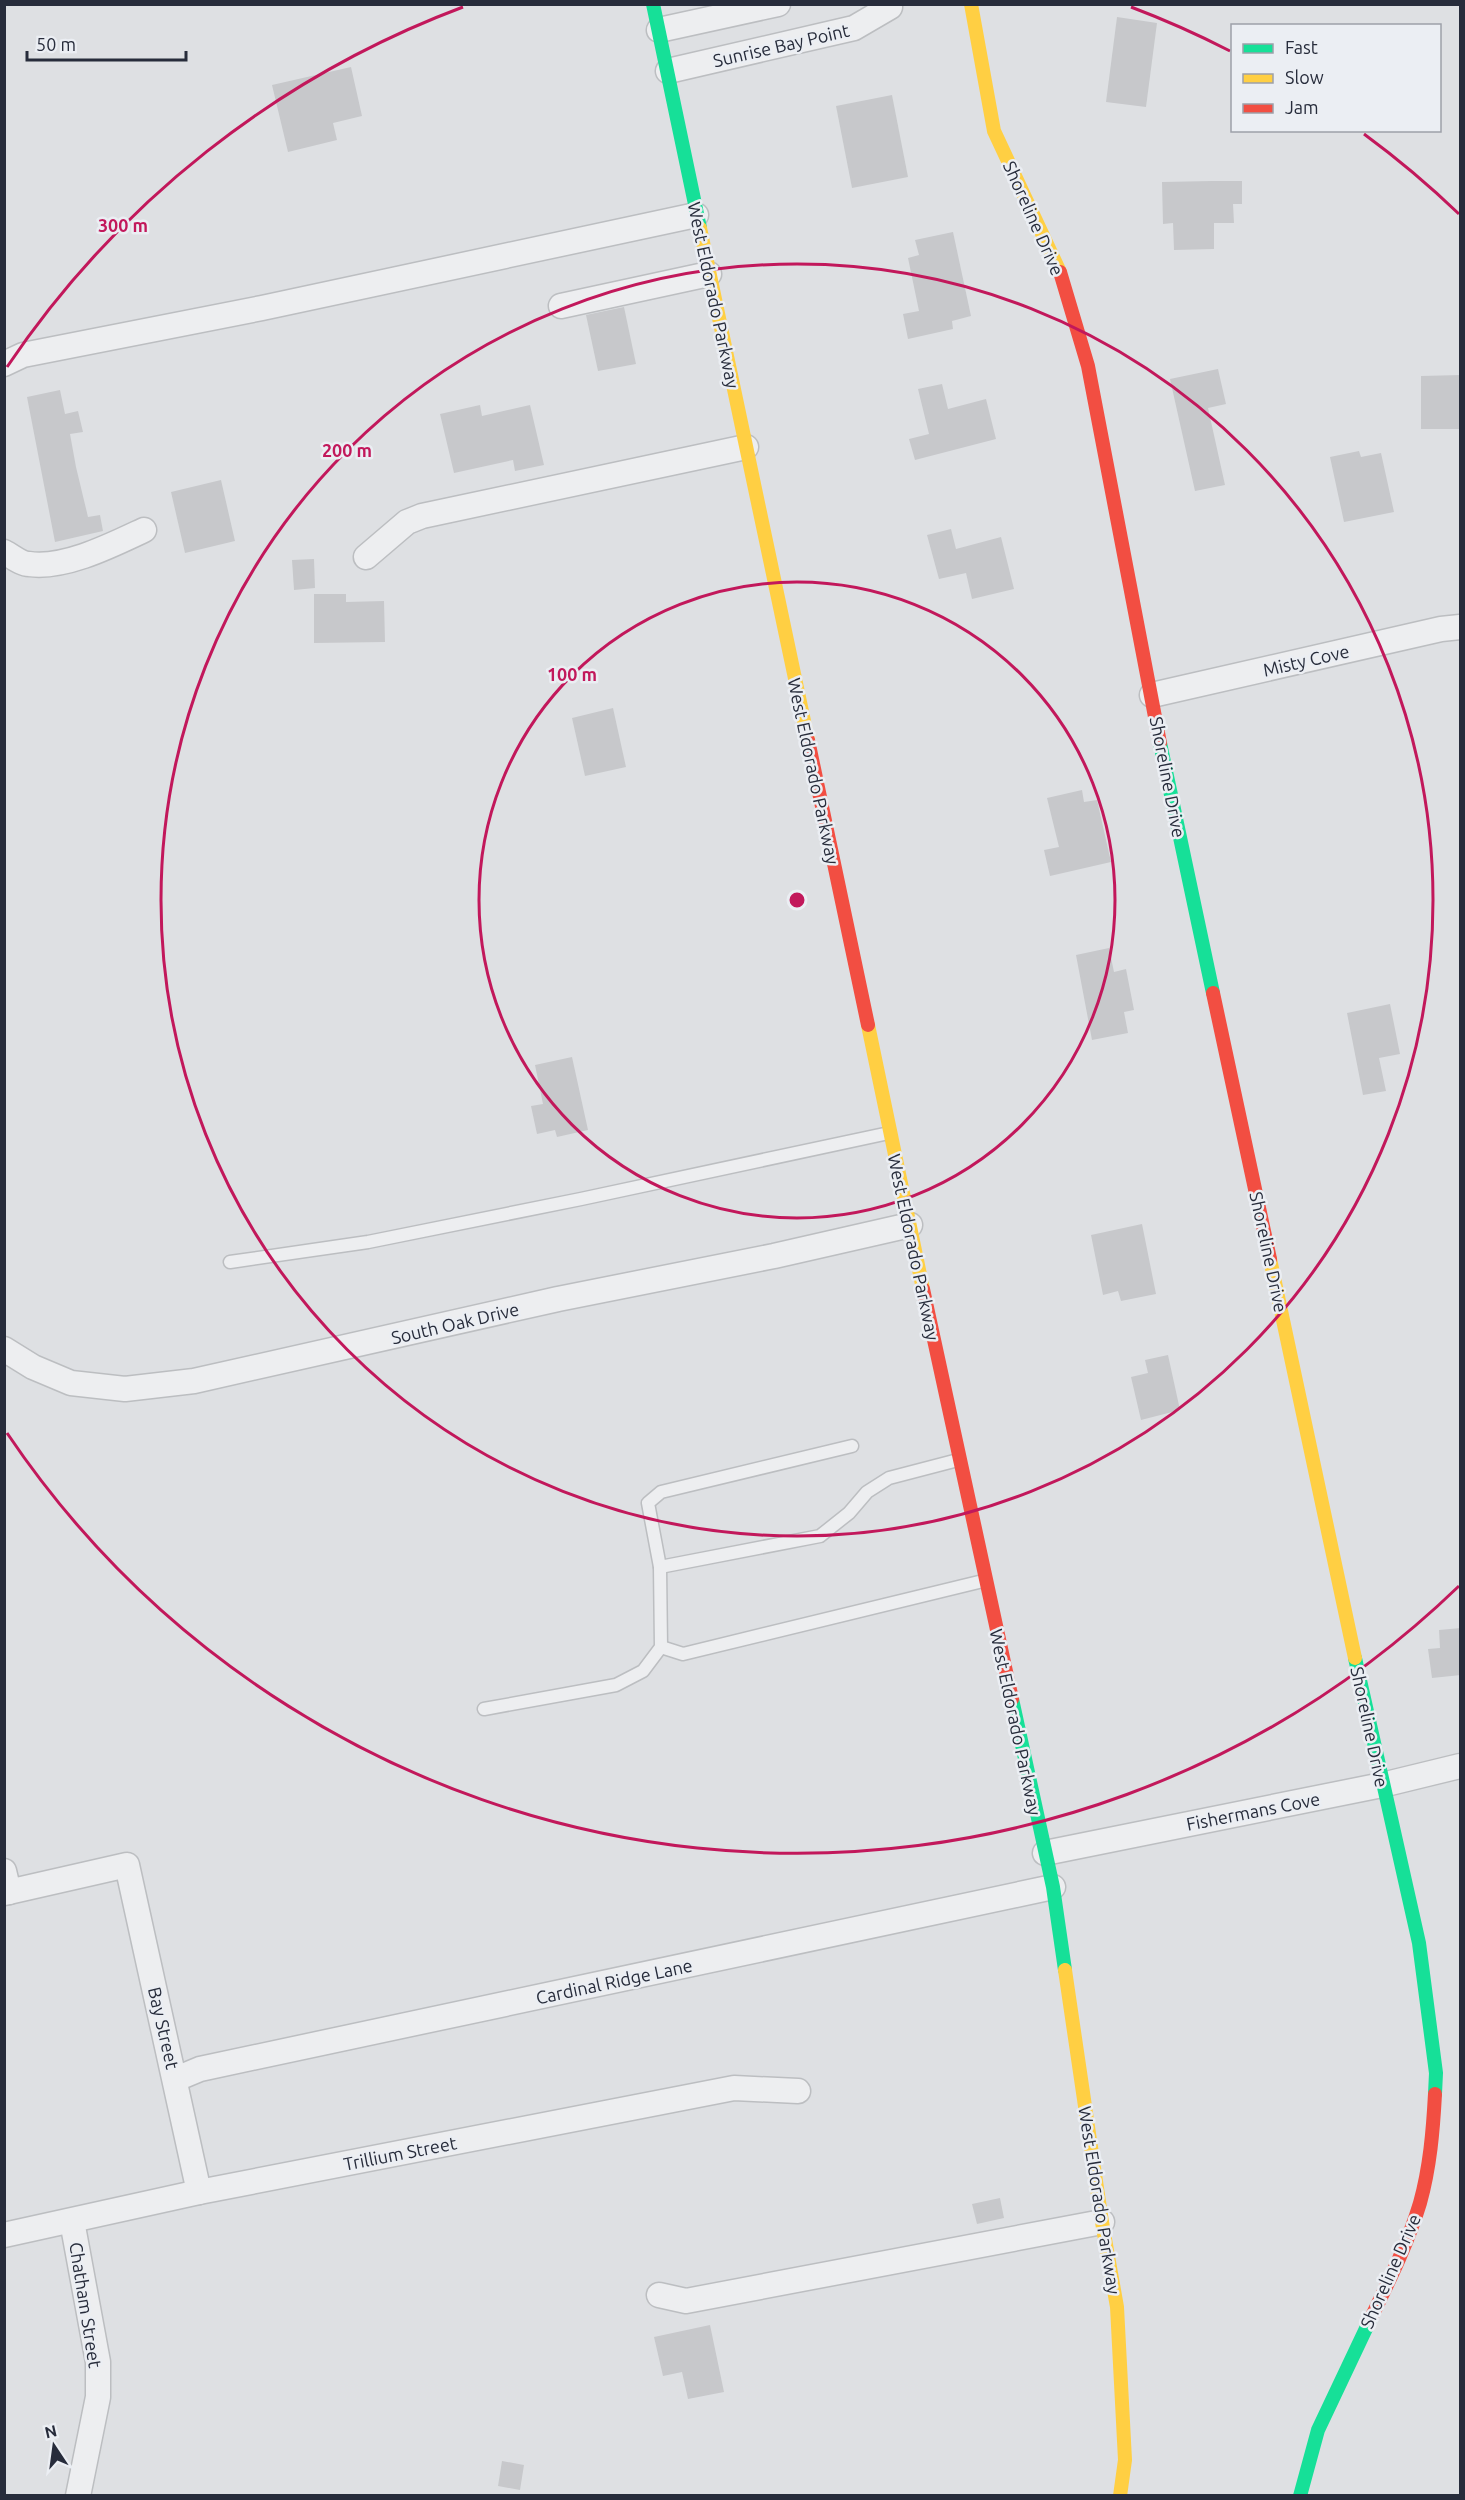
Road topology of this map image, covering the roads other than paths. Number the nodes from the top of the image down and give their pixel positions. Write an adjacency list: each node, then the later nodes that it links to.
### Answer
1 (653, 4): 5 (main road, West Eldorado Parkway)
2 (778, 4): 5 (street)
3 (971, 4): 16 (main road, Shoreline Drive)
4 (892, 5): 6 (street, Sunrise Bay Point)
5 (659, 30): 6 (main road, West Eldorado Parkway)
6 (668, 71): 7 (main road, West Eldorado Parkway)
7 (696, 214): 8 (main road, West Eldorado Parkway); 10 (street)
8 (709, 274): 9 (street); 11 (main road, West Eldorado Parkway)
9 (561, 306)
10 (4, 364)
11 (746, 447): 14 (street); 17 (main road, West Eldorado Parkway)
12 (144, 530): 13 (street)
13 (4, 552)
14 (366, 558)
15 (1461, 627): 16 (street, Misty Cove)
16 (1152, 695): 28 (main road, Shoreline Drive)
17 (890, 1133): 18 (main road, West Eldorado Parkway); 19 (lane)
18 (910, 1225): 20 (street, South Oak Drive); 22 (main road, West Eldorado Parkway)
19 (230, 1262)
20 (4, 1349)
21 (852, 1446): 23 (lane)
22 (959, 1460): 23 (lane); 24 (main road, West Eldorado Parkway)
23 (660, 1567): 25 (lane)
24 (986, 1581): 25 (lane); 29 (main road, West Eldorado Parkway)
25 (661, 1647): 26 (lane)
26 (484, 1709)
27 (1461, 1766): 28 (street, Fishermans Cove)
28 (1382, 1785): 29 (street, Fishermans Cove); 41 (main road, Shoreline Drive)
29 (1045, 1853): 31 (main road, West Eldorado Parkway)
30 (6, 1885): 32 (street, Bay Street)
31 (1053, 1887): 32 (street, Cardinal Ridge Lane); 36 (main road, West Eldorado Parkway)
32 (176, 2079): 34 (street, Bay Street)
33 (798, 2091): 34 (street, Trillium Street)
34 (199, 2192): 35 (street, Trillium Street)
35 (72, 2221): 37 (street, Trillium Street); 39 (street, Chatham Street)
36 (1102, 2222): 38 (street); 40 (main road, West Eldorado Parkway)
37 (4, 2235)
38 (659, 2295)
39 (78, 2496)
40 (1120, 2496)
41 (1300, 2496)

